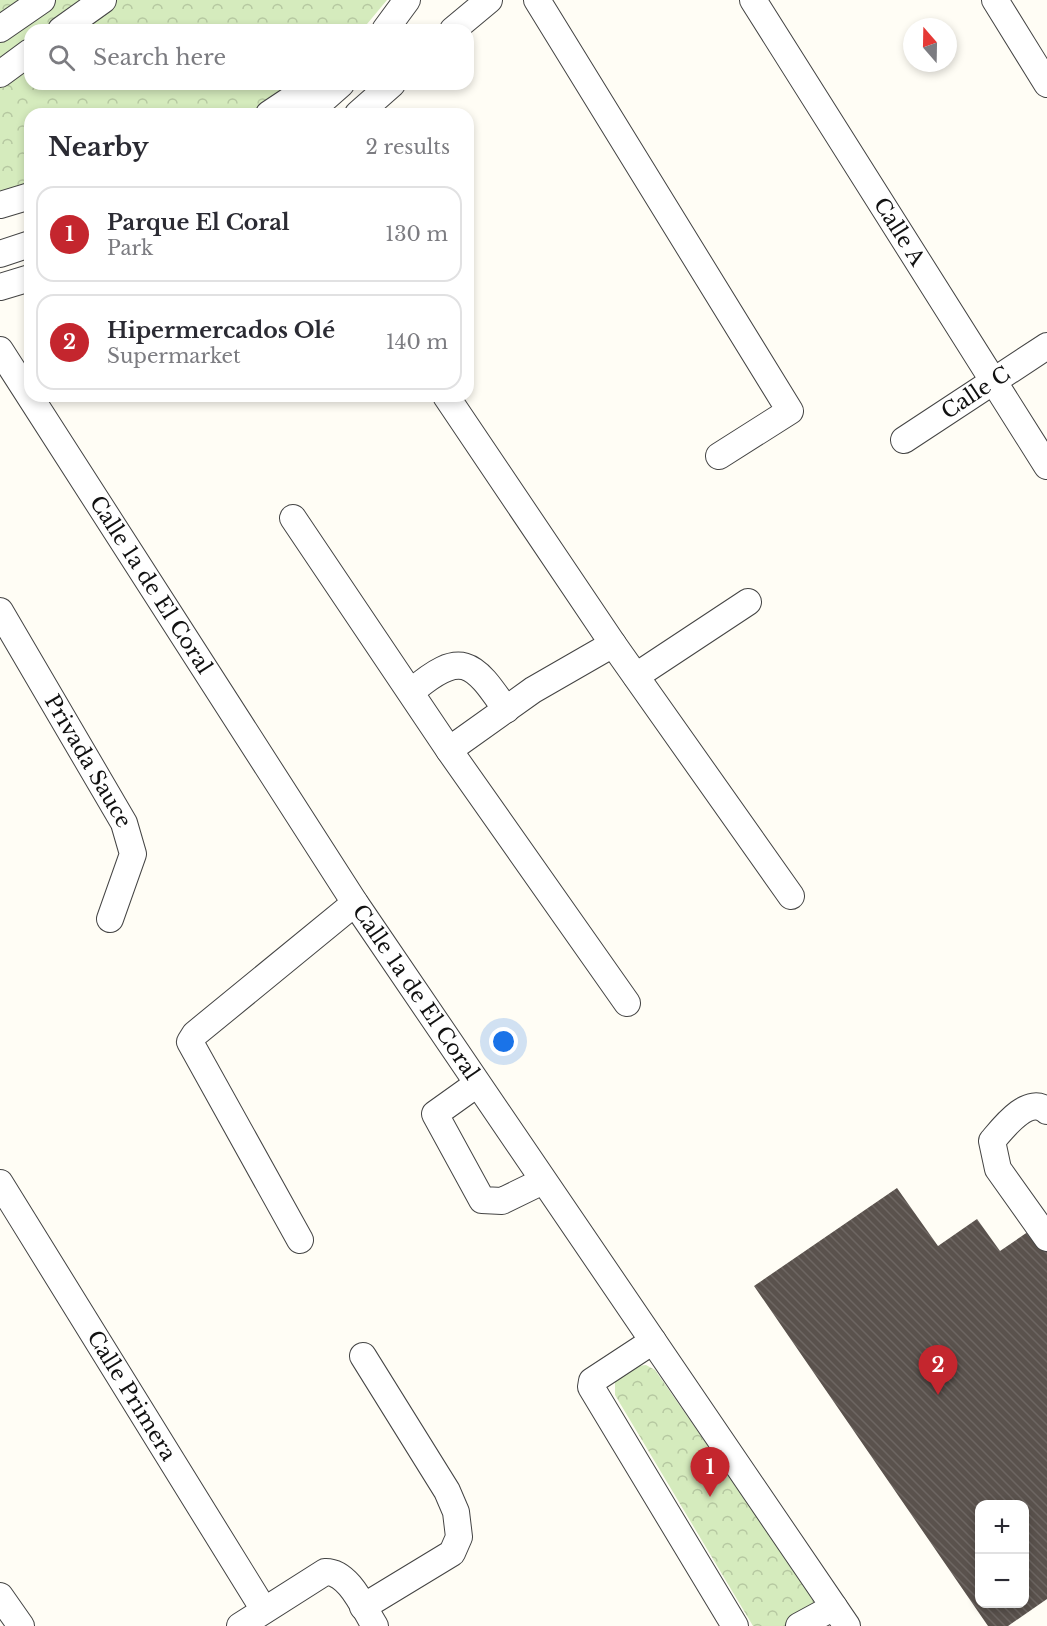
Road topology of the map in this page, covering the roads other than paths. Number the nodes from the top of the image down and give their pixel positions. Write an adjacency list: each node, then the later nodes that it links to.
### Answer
1 (42, 0): 11 (street)
2 (103, 0): 8 (street)
3 (406, 0): 9 (street)
4 (489, 0): 10 (street)
5 (537, 0): 34 (street)
6 (753, 0): 29 (street, Calle A)
7 (995, 0): 14 (street)
8 (69, 24)
9 (389, 24)
10 (460, 24)
11 (0, 29)
12 (24, 56): 13 (street)
13 (0, 74)
14 (1047, 84)
15 (305, 90): 18 (street)
16 (334, 90): 19 (street)
17 (385, 90): 20 (street)
18 (278, 108)
19 (314, 108)
20 (365, 108)
21 (24, 198): 22 (street)
22 (0, 205)
23 (24, 246): 24 (street)
24 (0, 254)
25 (24, 280): 26 (street)
26 (0, 286)
27 (1047, 346): 29 (street, Calle C)
28 (0, 350): 30 (street, Calle 1a de El Coral)
29 (993, 382): 33 (street, Calle C); 35 (street, Calle A)
30 (24, 387)
31 (33, 402): 45 (street, Calle 1a de El Coral)
32 (450, 402): 39 (street)
33 (904, 440)
34 (719, 456)
35 (1047, 465)
36 (293, 518): 41 (street)
37 (748, 602): 40 (street)
38 (0, 611): 46 (street, Privada Sauce)
39 (613, 644): 40 (street); 42 (street)
40 (636, 676): 44 (street)
41 (411, 692): 42 (street); 43 (street)
42 (506, 710): 43 (street)
43 (449, 750): 47 (street)
44 (790, 896)
45 (355, 903): 48 (street, Calle 1a de El Coral); 53 (street)
46 (110, 919)
47 (627, 1003)
48 (477, 1084): 50 (street, Calle 1a de El Coral); 50 (street)
49 (1047, 1112): 52 (street)
50 (543, 1181): 54 (street, Calle 1a de El Coral)
51 (0, 1183): 57 (street, Calle Primera)
52 (1047, 1238)
53 (300, 1240)
54 (653, 1341): 59 (street, Calle 1a de El Coral); 62 (street)
55 (363, 1356): 58 (street)
56 (0, 1596): 60 (street)
57 (264, 1610): 58 (street); 61 (street)
58 (369, 1616)
59 (840, 1616): 63 (street)
60 (21, 1626)
61 (240, 1626)
62 (735, 1626)
63 (799, 1626)

